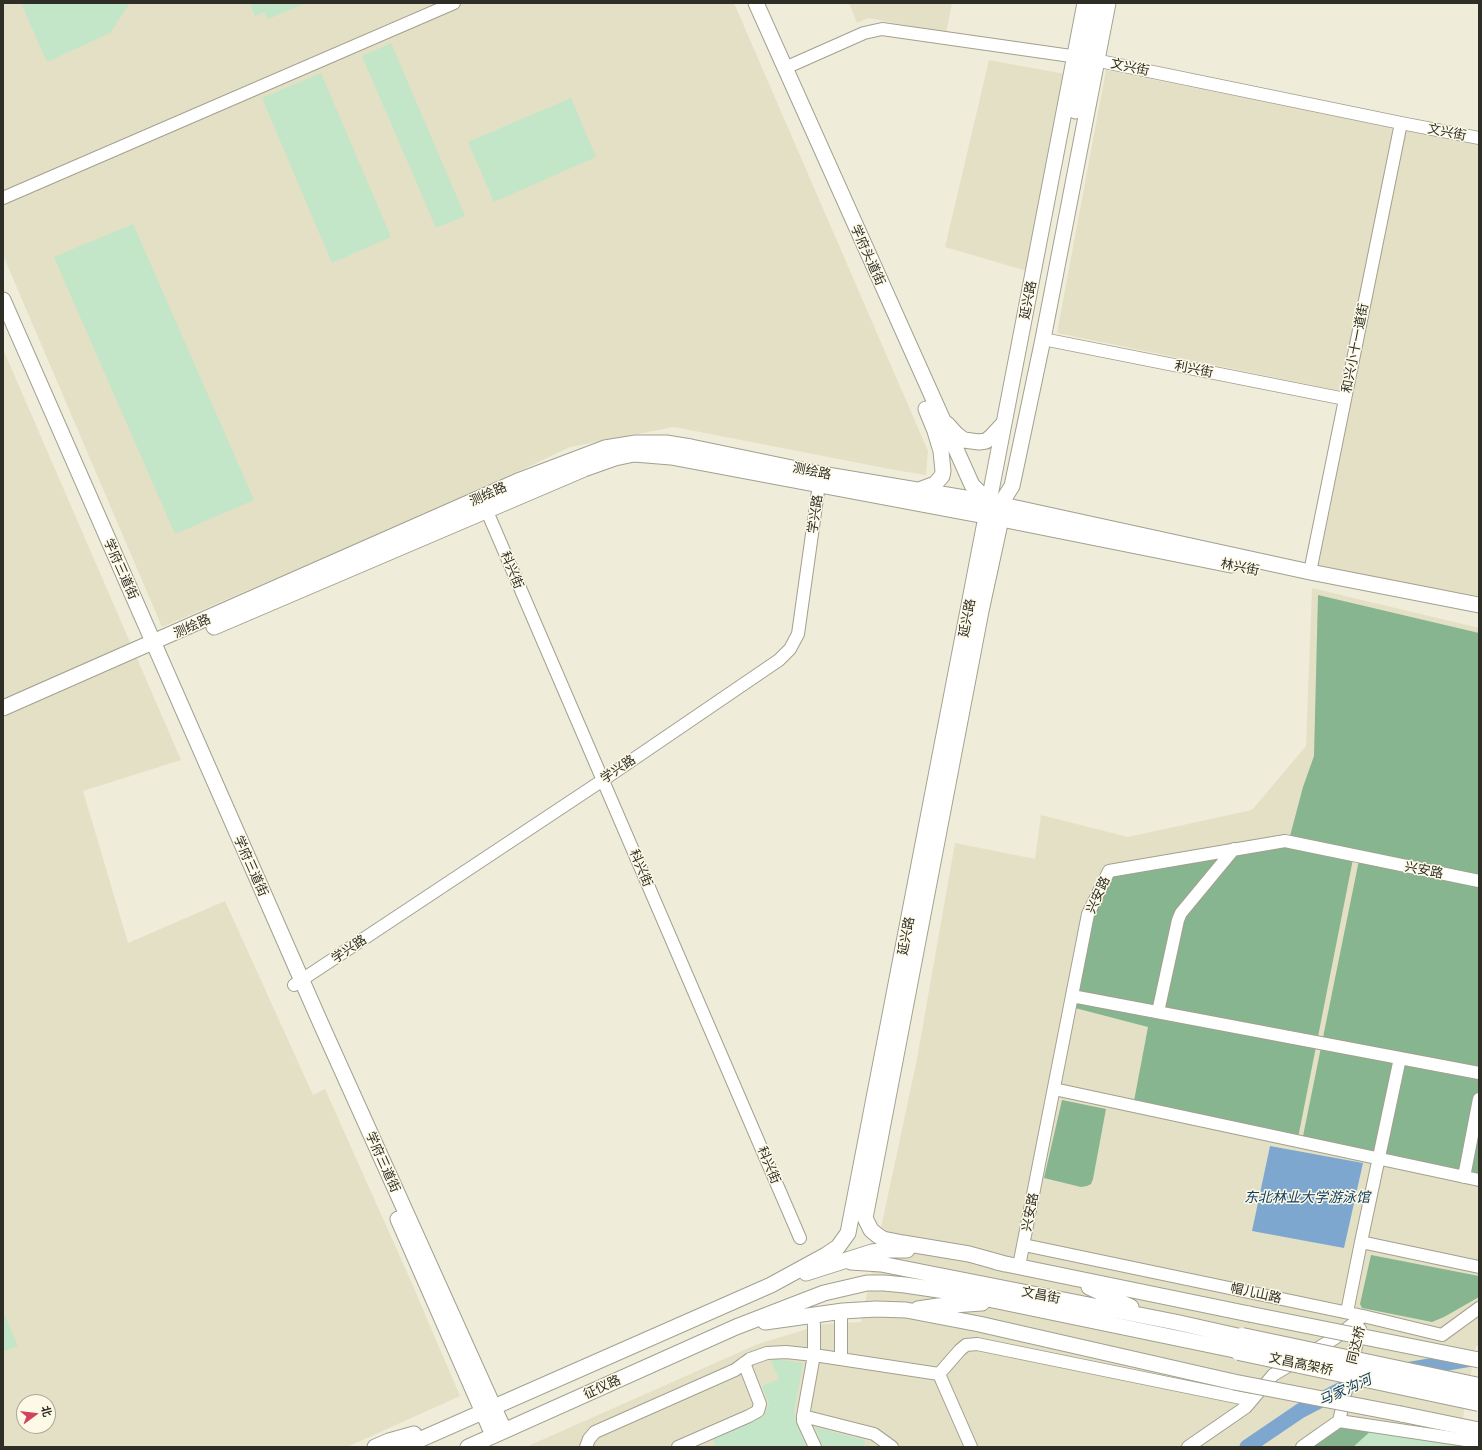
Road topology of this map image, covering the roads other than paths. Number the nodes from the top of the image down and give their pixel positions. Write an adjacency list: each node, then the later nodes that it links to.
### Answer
1 (454, 3): 11 (street)
2 (748, 3): 19 (main road, 学府头道街)
3 (756, 3): 8 (main road, 学府头道街)
4 (1085, 3): 7 (main road, 延兴路)
5 (1096, 3): 7 (main road)
6 (1108, 3): 7 (main road, 延兴路)
7 (1085, 58): 8 (street, 文兴街); 9 (street, 文兴街); 14 (main road, 延兴路); 17 (main road, 延兴路); 21 (main road)
8 (785, 68): 16 (main road, 学府头道街)
9 (1401, 123): 10 (street, 文兴街); 15 (street, 和兴小十一道街)
10 (1479, 138)
11 (3, 198)
12 (3, 300): 25 (main road, 学府三道街)
13 (3, 326): 25 (main road, 学府三道街)
14 (1043, 339): 15 (street, 利兴街); 21 (main road, 延兴路)
15 (1345, 399): 22 (street, 和兴小十一道街)
16 (940, 414): 17 (main road); 21 (main road, 学府头道街)
17 (1004, 422): 21 (main road, 延兴路)
18 (820, 479): 19 (main road, 测绘路); 20 (main road, 测绘路); 21 (main road, 测绘路); 28 (street, 学兴路)
19 (919, 490): 21 (main road, 测绘路)
20 (484, 504): 25 (main road, 测绘路); 28 (street, 科兴街)
21 (997, 508): 22 (main road, 林兴街); 24 (main road, 林兴街); 45 (main road, 延兴路); 48 (main road, 延兴路)
22 (1310, 572): 23 (main road, 林兴街)
23 (1479, 604)
24 (1479, 614)
25 (151, 649): 26 (main road, 测绘路); 27 (main road, 测绘路); 31 (main road, 学府三道街)
26 (3, 708)
27 (3, 719)
28 (603, 780): 31 (street, 学兴路); 41 (street, 科兴街)
29 (1234, 849): 30 (street, 兴安路); 32 (street, 兴安路); 33 (street)
30 (1479, 881)
31 (298, 983): 67 (main road, 学府三道街)
32 (1072, 996): 33 (street); 36 (street, 兴安路)
33 (1158, 1012): 34 (street)
34 (1400, 1058): 35 (street); 38 (street)
35 (1479, 1073)
36 (1054, 1089): 38 (street); 43 (street, 兴安路)
37 (1479, 1100): 39 (street)
38 (1379, 1158): 39 (street); 42 (street)
39 (1464, 1176): 40 (street)
40 (1479, 1180)
41 (800, 1238)
42 (1361, 1242): 46 (street); 53 (street)
43 (1024, 1245): 45 (street, 兴安路); 53 (street, 帽儿山路)
44 (838, 1263): 45 (main road); 48 (main road); 56 (main road, 文昌街)
45 (1012, 1265): 47 (main road)
46 (1479, 1268)
47 (1069, 1278): 56 (main road); 61 (main road, bridge)
48 (771, 1285): 67 (main road)
49 (998, 1302): 52 (main road); 57 (main road, 文昌街); 58 (main road, 文昌街)
50 (1479, 1308): 55 (street, 帽儿山路)
51 (841, 1311): 52 (main road); 54 (main road); 60 (street)
52 (907, 1311): 71 (main road, bridge)
53 (1347, 1312): 55 (street, 帽儿山路)
54 (813, 1315): 57 (main road); 59 (street)
55 (1363, 1316): 65 (street); 69 (street, 同达桥, bridge)
56 (1175, 1322): 58 (main road, 文昌街)
57 (736, 1327): 72 (main road, 征仪路)
58 (1241, 1344): 64 (highway, 文昌高架桥, bridge); 66 (highway, 文昌高架桥, bridge)
59 (814, 1355): 60 (street); 62 (street); 68 (street)
60 (841, 1358): 63 (street)
61 (1479, 1360)
62 (744, 1363): 73 (street); 79 (street)
63 (939, 1374): 65 (street); 83 (street)
64 (1479, 1387)
65 (1251, 1400): 84 (street)
66 (1479, 1402)
67 (488, 1410): 70 (main road); 72 (main road, 学府三道街)
68 (803, 1416): 75 (street); 81 (street)
69 (1339, 1421): 74 (street); 85 (street)
70 (458, 1422): 76 (main road); 77 (main road)
71 (1479, 1430)
72 (498, 1433): 78 (main road, 征仪路)
73 (704, 1442): 80 (street)
74 (1479, 1442)
75 (878, 1443): 82 (street)
76 (375, 1447)
77 (403, 1447)
78 (468, 1447)
79 (586, 1447)
80 (678, 1447)
81 (815, 1447)
82 (892, 1447)
83 (971, 1447)
84 (1188, 1447)
85 (1302, 1447)

